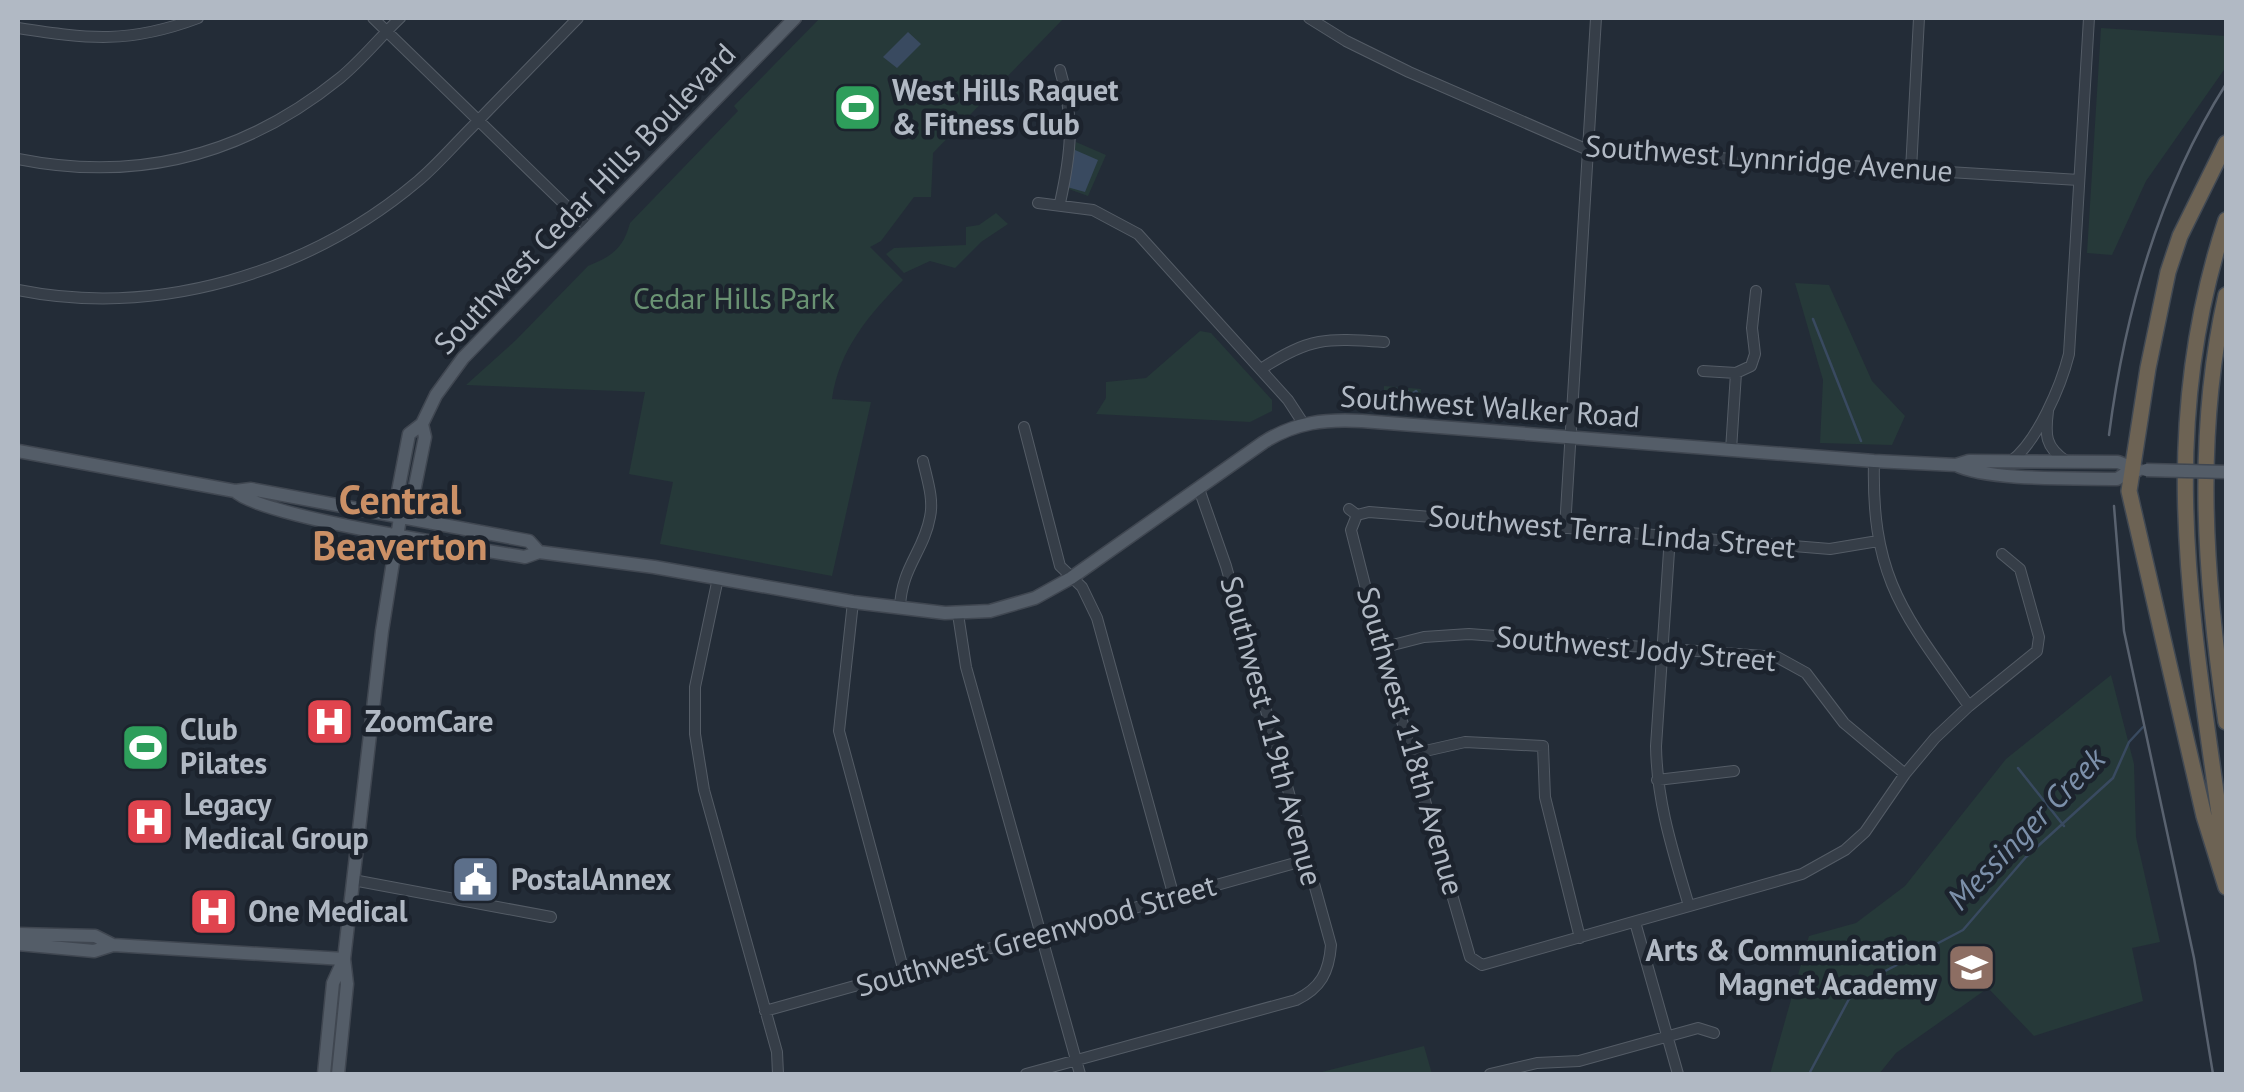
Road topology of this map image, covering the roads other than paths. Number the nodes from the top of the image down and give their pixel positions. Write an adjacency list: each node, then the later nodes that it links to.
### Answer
1 (198, 18): 10 (street)
2 (373, 18): 11 (street)
3 (400, 18): 11 (street)
4 (578, 18): 13 (street)
5 (795, 18): 22 (main road, Southwest Cedar Hills Boulevard)
6 (1309, 18): 15 (street, Southwest Lynnridge Avenue)
7 (1596, 18): 15 (street)
8 (1920, 18): 17 (street)
9 (2089, 18): 18 (street)
10 (18, 28)
11 (387, 30): 13 (street); 16 (street)
12 (1060, 70): 20 (street)
13 (478, 120): 22 (street); 23 (street)
14 (2226, 143): 41 (highway)
15 (1588, 150): 17 (street, Southwest Lynnridge Avenue); 33 (street)
16 (18, 160)
17 (1912, 170): 18 (street, Southwest Lynnridge Avenue)
18 (2080, 180): 30 (street)
19 (1038, 203): 20 (street)
20 (1060, 203): 27 (street)
21 (2226, 220): 67 (highway)
22 (590, 228): 46 (main road, Southwest Cedar Hills Boulevard)
23 (18, 290)
24 (1756, 291): 29 (street)
25 (2226, 295): 61 (highway)
26 (1384, 342): 27 (street)
27 (1261, 369): 31 (street)
28 (1703, 371): 29 (street)
29 (1736, 373): 34 (street)
30 (2048, 410): 38 (street); 39 (street)
31 (1303, 423): 33 (main road, Southwest Walker Road); 43 (main road, Southwest Walker Road)
32 (1024, 427): 54 (street)
33 (1570, 438): 34 (main road, Southwest Walker Road); 47 (street)
34 (1730, 450): 37 (main road, Southwest Walker Road)
35 (18, 451): 44 (main road, Southwest Walker Road)
36 (923, 461): 56 (street)
37 (1874, 461): 40 (main road, Southwest Walker Road); 50 (street)
38 (2011, 461): 39 (main road, Southwest Walker Road); 40 (main road, Southwest Walker Road)
39 (2066, 462): 41 (main road, Southwest Walker Road)
40 (1956, 464): 41 (main road, Southwest Walker Road)
41 (2138, 470): 42 (main road, Southwest Walker Road, bridge); 69 (highway)
42 (2226, 472)
43 (1199, 489): 54 (main road, Southwest Walker Road); 66 (street, Southwest 119th Avenue)
44 (235, 491): 46 (main road, Southwest Walker Road); 48 (main road, Southwest Walker Road)
45 (1353, 512): 47 (street, Southwest Terra Linda Street); 58 (street, Southwest 118th Avenue)
46 (400, 518): 48 (main road, Southwest Cedar Hills Boulevard); 51 (main road, Southwest Walker Road)
47 (1565, 528): 49 (street, Southwest Terra Linda Street)
48 (398, 534): 51 (main road, Southwest Walker Road); 68 (main road, Southwest Cedar Hills Boulevard)
49 (1670, 536): 50 (street, Southwest Terra Linda Street); 59 (street)
50 (1878, 541): 60 (street)
51 (539, 552): 53 (main road, Southwest Walker Road)
52 (2002, 554): 60 (street)
53 (718, 578): 55 (main road, Southwest Walker Road); 81 (street)
54 (1071, 578): 57 (main road, Southwest Walker Road); 70 (street)
55 (853, 602): 56 (main road, Southwest Walker Road); 80 (street)
56 (900, 608): 57 (main road, Southwest Walker Road)
57 (958, 614): 75 (street)
58 (1381, 648): 59 (street, Southwest Jody Street); 62 (street, Southwest 118th Avenue)
59 (1662, 649): 64 (street, Southwest Jody Street); 65 (street)
60 (1969, 706): 64 (street)
61 (2226, 722)
62 (1412, 754): 76 (street, Southwest 118th Avenue); 76 (street)
63 (1734, 771): 65 (street)
64 (1905, 774): 71 (street)
65 (1657, 780): 71 (street)
66 (1306, 860): 70 (street, Southwest Greenwood Street); 84 (street, Southwest 119th Avenue)
67 (2226, 870)
68 (353, 880): 72 (street); 79 (main road, Southwest Cedar Hills Boulevard)
69 (2226, 887)
70 (1174, 898): 75 (street, Southwest Greenwood Street)
71 (1689, 906): 73 (street)
72 (551, 917)
73 (1635, 922): 76 (street); 83 (street)
74 (18, 934): 78 (main road)
75 (1040, 934): 80 (street, Southwest Greenwood Street); 84 (street)
76 (1580, 938)
77 (18, 944): 78 (main road)
78 (112, 945): 79 (main road)
79 (344, 959): 86 (main road, Southwest Cedar Hills Boulevard); 87 (main road, Southwest Cedar Hills Boulevard)
80 (904, 972): 81 (street, Southwest Greenwood Street)
81 (766, 1011): 88 (street)
82 (1714, 1033): 83 (street)
83 (1668, 1036): 85 (street); 92 (street)
84 (1076, 1061): 89 (street); 90 (street)
85 (1538, 1069): 91 (street)
86 (324, 1074)
87 (338, 1074)
88 (778, 1074)
89 (1026, 1074)
90 (1080, 1074)
91 (1490, 1074)
92 (1678, 1074)

